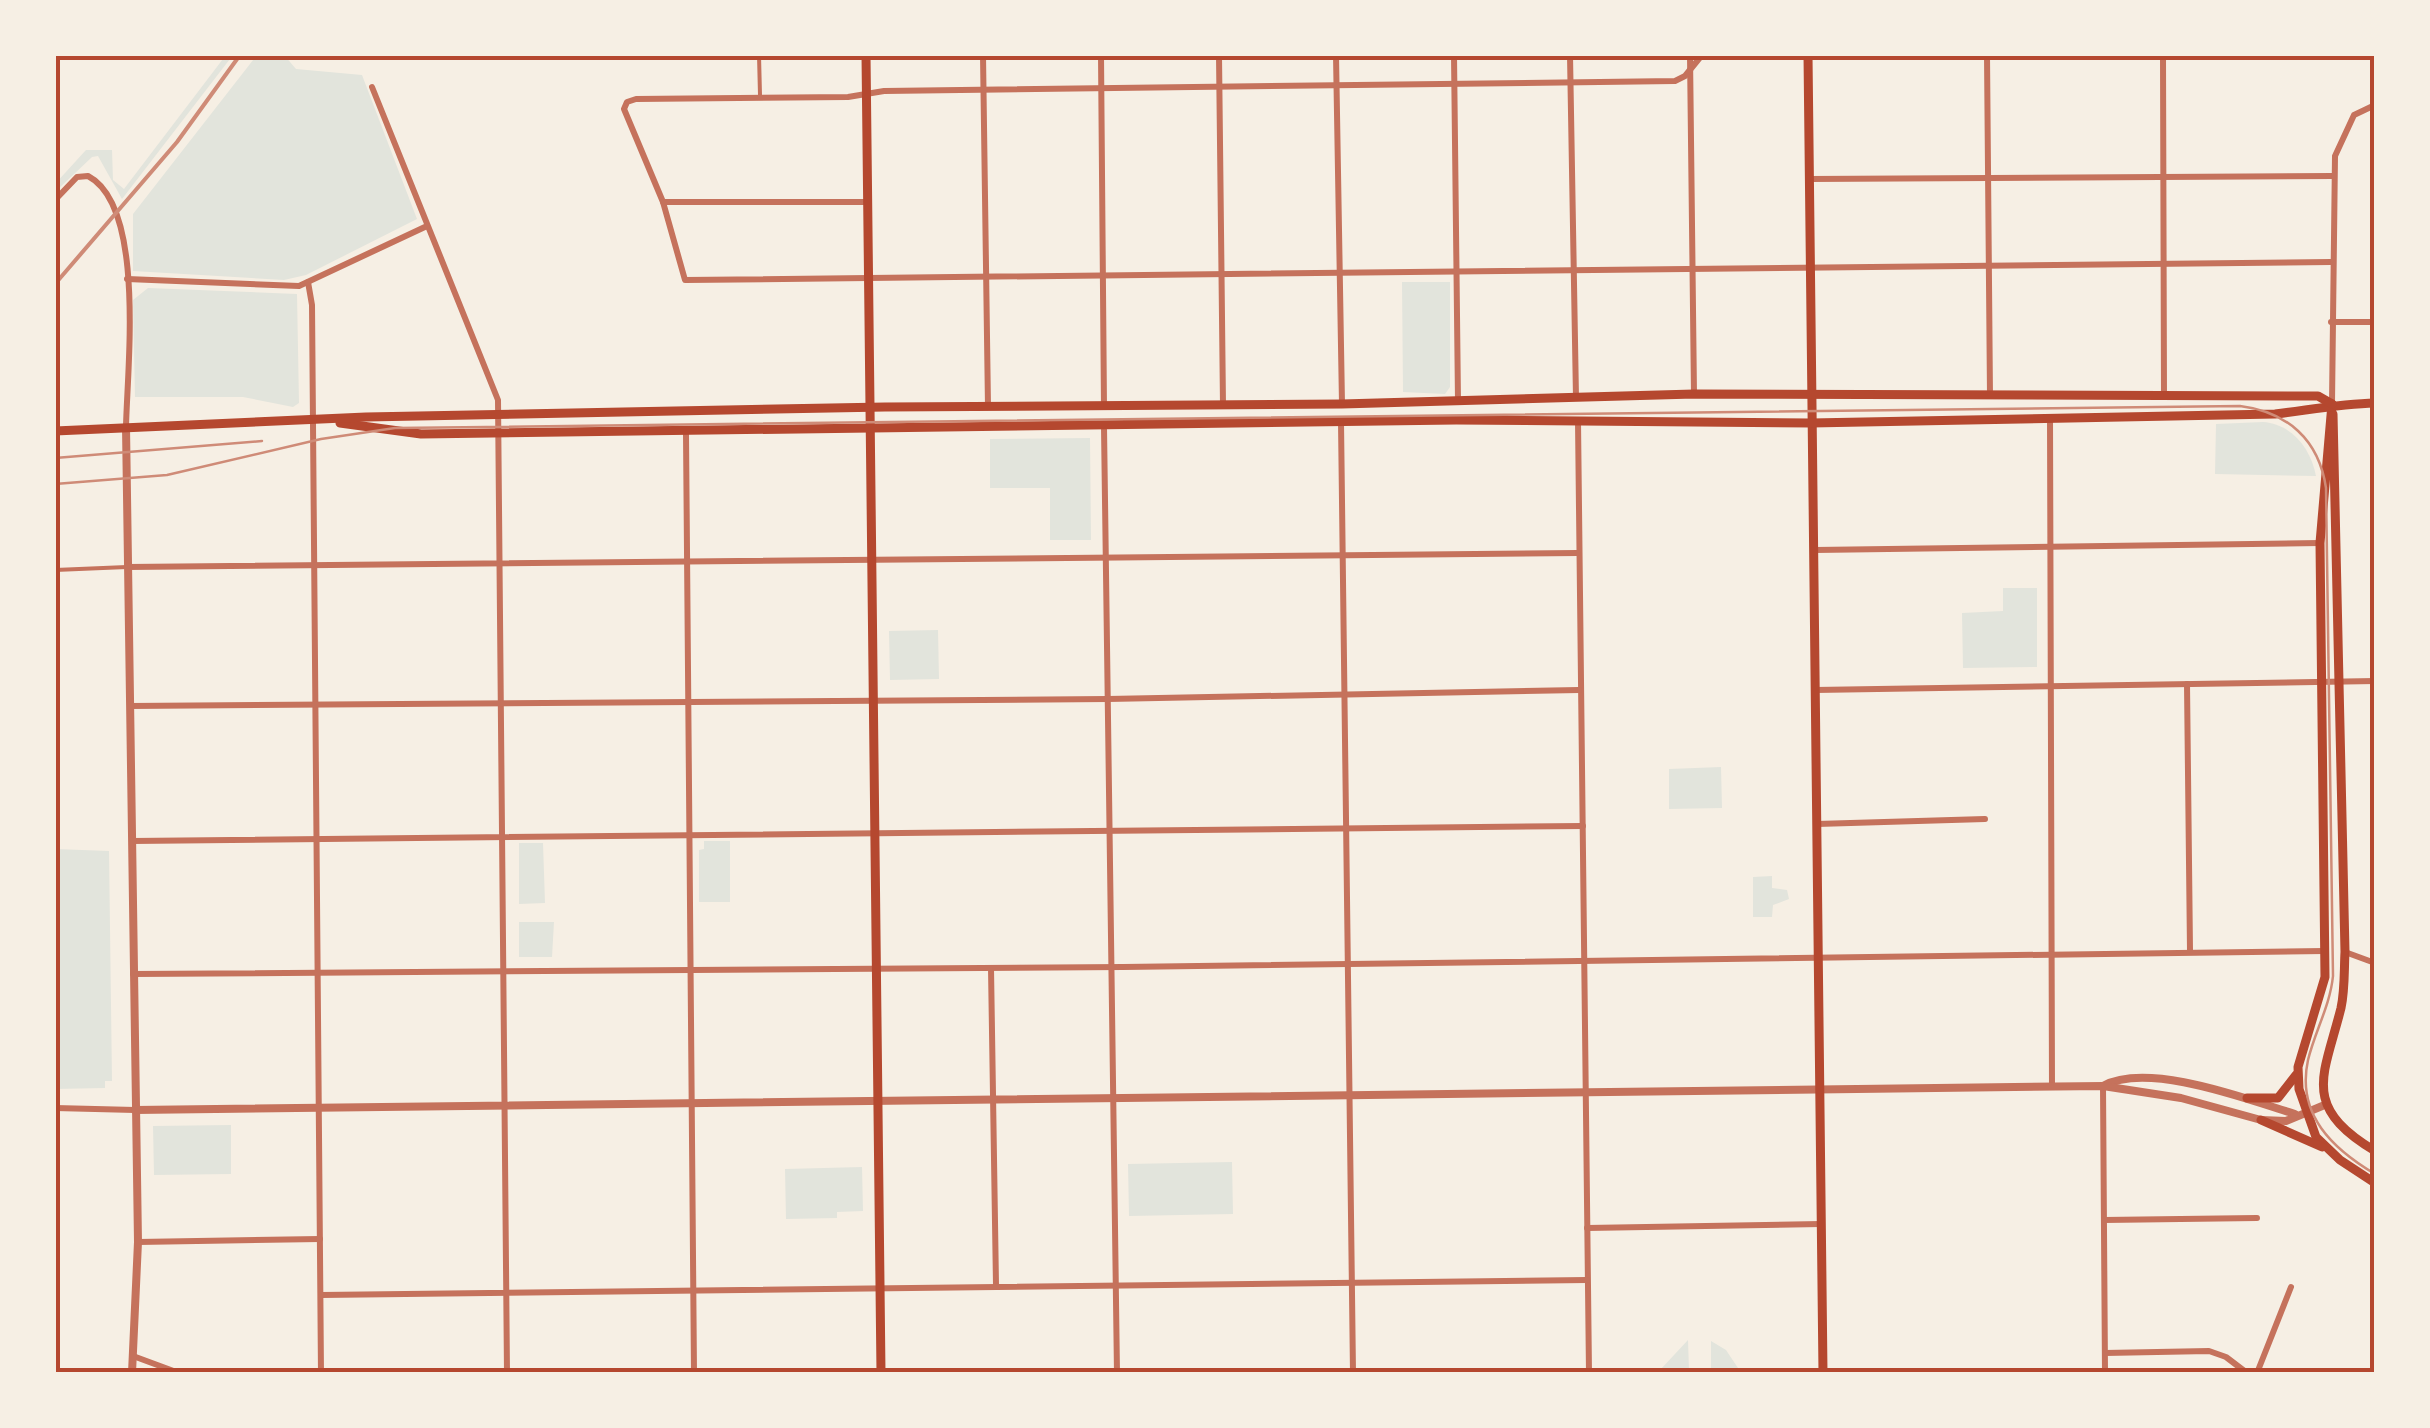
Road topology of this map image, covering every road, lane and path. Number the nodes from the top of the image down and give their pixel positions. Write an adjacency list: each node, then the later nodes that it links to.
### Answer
1 (759, 55): 23 (lane)
2 (866, 55): 22 (main road)
3 (983, 55): 21 (street)
4 (1100, 55): 20 (street)
5 (1219, 55): 18 (street)
6 (1336, 55): 16 (street)
7 (1454, 55): 17 (street)
8 (1570, 55): 15 (street)
9 (1690, 55): 14 (street)
10 (1702, 55): 14 (street)
11 (1808, 55): 28 (main road)
12 (1987, 55): 27 (street)
13 (2163, 55): 25 (street)
14 (1690, 66): 15 (street); 37 (street)
15 (1570, 83): 17 (street); 38 (street)
16 (1336, 86): 17 (street); 18 (street); 40 (street)
17 (1455, 86): 39 (street)
18 (1220, 87): 20 (street); 41 (street)
19 (372, 88): 32 (street)
20 (1101, 88): 21 (street); 42 (street)
21 (983, 89): 22 (street); 43 (street)
22 (866, 94): 23 (street); 31 (main road)
23 (760, 98): 30 (street)
24 (2375, 105): 26 (street)
25 (2165, 176): 26 (street); 27 (street); 34 (street)
26 (2332, 176): 33 (street)
27 (1990, 179): 28 (street); 36 (street)
28 (1808, 180): 35 (main road)
29 (55, 200): 45 (street)
30 (663, 202): 31 (street); 44 (street)
31 (868, 202): 44 (main road)
32 (426, 226): 46 (street); 62 (street)
33 (2331, 262): 34 (street); 47 (street)
34 (2164, 264): 36 (street); 51 (street)
35 (1810, 265): 36 (street); 37 (street); 50 (main road)
36 (1988, 265): 52 (street)
37 (1691, 266): 38 (street); 49 (street)
38 (1574, 268): 39 (street); 53 (street)
39 (1457, 271): 40 (street); 54 (street)
40 (1338, 272): 41 (street); 56 (street)
41 (1223, 273): 42 (street); 58 (street)
42 (1102, 274): 43 (street); 61 (street)
43 (986, 276): 44 (street); 60 (street)
44 (868, 277): 59 (main road)
45 (128, 279): 46 (street); 68 (street)
46 (308, 282): 64 (street)
47 (2331, 322): 48 (street); 57 (street)
48 (2375, 322)
49 (1694, 394): 50 (main road); 53 (main road)
50 (1811, 395): 52 (main road); 67 (main road)
51 (2164, 395): 52 (main road); 57 (main road)
52 (1990, 396)
53 (1576, 398): 54 (main road)
54 (1458, 402): 56 (main road)
55 (2375, 403): 57 (main road)
56 (1342, 404): 58 (main road)
57 (2332, 404): 63 (main road); 74 (main road); 88 (main road)
58 (1224, 405): 61 (main road)
59 (870, 407): 60 (main road); 62 (main road); 71 (main road)
60 (988, 407): 61 (main road)
61 (1104, 407)
62 (498, 414): 64 (main road); 72 (street)
63 (2050, 416): 67 (main road); 75 (street)
64 (312, 420): 68 (main road); 72 (main road); 84 (street)
65 (1578, 421): 66 (main road); 67 (main road); 77 (street)
66 (1342, 422): 69 (main road); 78 (street)
67 (1812, 424): 76 (main road)
68 (126, 427): 70 (main road); 83 (street)
69 (1104, 427): 71 (main road); 80 (street)
70 (55, 430)
71 (870, 430): 73 (main road); 79 (main road)
72 (498, 433): 73 (main road); 82 (street)
73 (686, 434): 81 (street)
74 (2320, 543): 75 (street); 87 (main road)
75 (2052, 546): 76 (street); 90 (street)
76 (1815, 550): 92 (main road)
77 (1578, 552): 78 (street); 91 (street)
78 (1343, 556): 80 (street); 93 (street)
79 (870, 560): 80 (street); 81 (street); 95 (main road)
80 (1105, 560): 94 (street)
81 (687, 562): 82 (street); 96 (street)
82 (500, 564): 84 (street); 97 (street)
83 (127, 567): 84 (street); 85 (lane); 99 (street)
84 (314, 567): 98 (street)
85 (55, 570)
86 (2375, 681): 88 (street)
87 (2324, 682): 88 (street); 89 (street); 111 (main road)
88 (2341, 682): 112 (main road)
89 (2187, 684): 90 (street); 110 (street)
90 (2051, 686): 92 (street); 113 (street)
91 (1579, 690): 93 (street); 102 (street)
92 (1815, 690): 101 (main road)
93 (1344, 694): 94 (street); 103 (street)
94 (1108, 699): 95 (street); 104 (street)
95 (872, 700): 96 (street); 105 (main road)
96 (688, 702): 97 (street); 106 (street)
97 (502, 704): 98 (street); 107 (street)
98 (316, 705): 99 (street); 108 (street)
99 (130, 706): 109 (street)
100 (1986, 819): 101 (street)
101 (1816, 824): 114 (main road)
102 (1583, 826): 103 (street); 115 (street)
103 (1346, 827): 104 (street); 116 (street)
104 (1110, 831): 105 (street); 119 (street)
105 (875, 834): 106 (street); 118 (main road)
106 (689, 836): 107 (street); 121 (street)
107 (503, 838): 108 (street); 123 (street)
108 (318, 840): 109 (street); 122 (street)
109 (132, 842): 124 (street)
110 (2190, 950): 111 (street); 113 (street)
111 (2324, 951): 125 (main road)
112 (2345, 952): 117 (street); 138 (main road)
113 (2050, 956): 114 (street); 128 (street)
114 (1819, 959): 115 (street); 129 (main road)
115 (1583, 961): 116 (street); 130 (street)
116 (1347, 962): 119 (street); 131 (street)
117 (2375, 962)
118 (876, 967): 120 (street); 121 (street); 136 (main road)
119 (1112, 967): 120 (street); 134 (street)
120 (991, 968): 135 (street)
121 (690, 969): 123 (street); 137 (street)
122 (320, 971): 123 (street); 124 (street); 140 (street)
123 (504, 971): 139 (street)
124 (132, 974): 142 (street)
125 (2298, 1067): 133 (main road); 143 (main road)
126 (2184, 1082): 127 (street); 132 (street); 133 (street)
127 (2103, 1086): 128 (street); 132 (street); 149 (street)
128 (2052, 1087): 129 (street)
129 (1821, 1088): 130 (street); 150 (main road)
130 (1584, 1091): 131 (street); 151 (street)
131 (1348, 1097): 134 (street); 155 (street)
132 (2180, 1098): 144 (street)
133 (2247, 1098): 143 (street)
134 (1111, 1100): 135 (street); 156 (street)
135 (994, 1101): 136 (street); 157 (street)
136 (878, 1102): 137 (street); 159 (main road)
137 (692, 1104): 139 (street); 160 (street)
138 (2327, 1104): 143 (street); 146 (main road)
139 (505, 1105): 140 (street); 161 (street)
140 (320, 1107): 142 (street); 152 (street)
141 (55, 1108): 142 (street)
142 (135, 1110): 153 (street)
143 (2300, 1114): 144 (street); 145 (main road)
144 (2261, 1120): 145 (main road)
145 (2325, 1148): 147 (main road)
146 (2375, 1151)
147 (2375, 1183)
148 (2256, 1218): 149 (street)
149 (2104, 1220): 163 (street)
150 (1821, 1224): 151 (street); 174 (main road)
151 (1587, 1228): 154 (street)
152 (320, 1239): 153 (street); 162 (street)
153 (138, 1242): 164 (street)
154 (1587, 1280): 155 (street); 173 (street)
155 (1351, 1281): 156 (street); 172 (street)
156 (1117, 1284): 157 (street); 171 (street)
157 (996, 1286): 159 (street)
158 (2291, 1287): 177 (street)
159 (879, 1288): 160 (street); 170 (main road)
160 (693, 1289): 161 (street); 169 (street)
161 (506, 1291): 162 (street); 168 (street)
162 (322, 1295): 167 (street)
163 (2105, 1352): 175 (street); 176 (street)
164 (133, 1356): 165 (street); 166 (street)
165 (132, 1373)
166 (179, 1373)
167 (320, 1373)
168 (507, 1373)
169 (694, 1373)
170 (881, 1373)
171 (1117, 1373)
172 (1352, 1373)
173 (1589, 1373)
174 (1823, 1373)
175 (2105, 1373)
176 (2246, 1373)
177 (2256, 1373)

